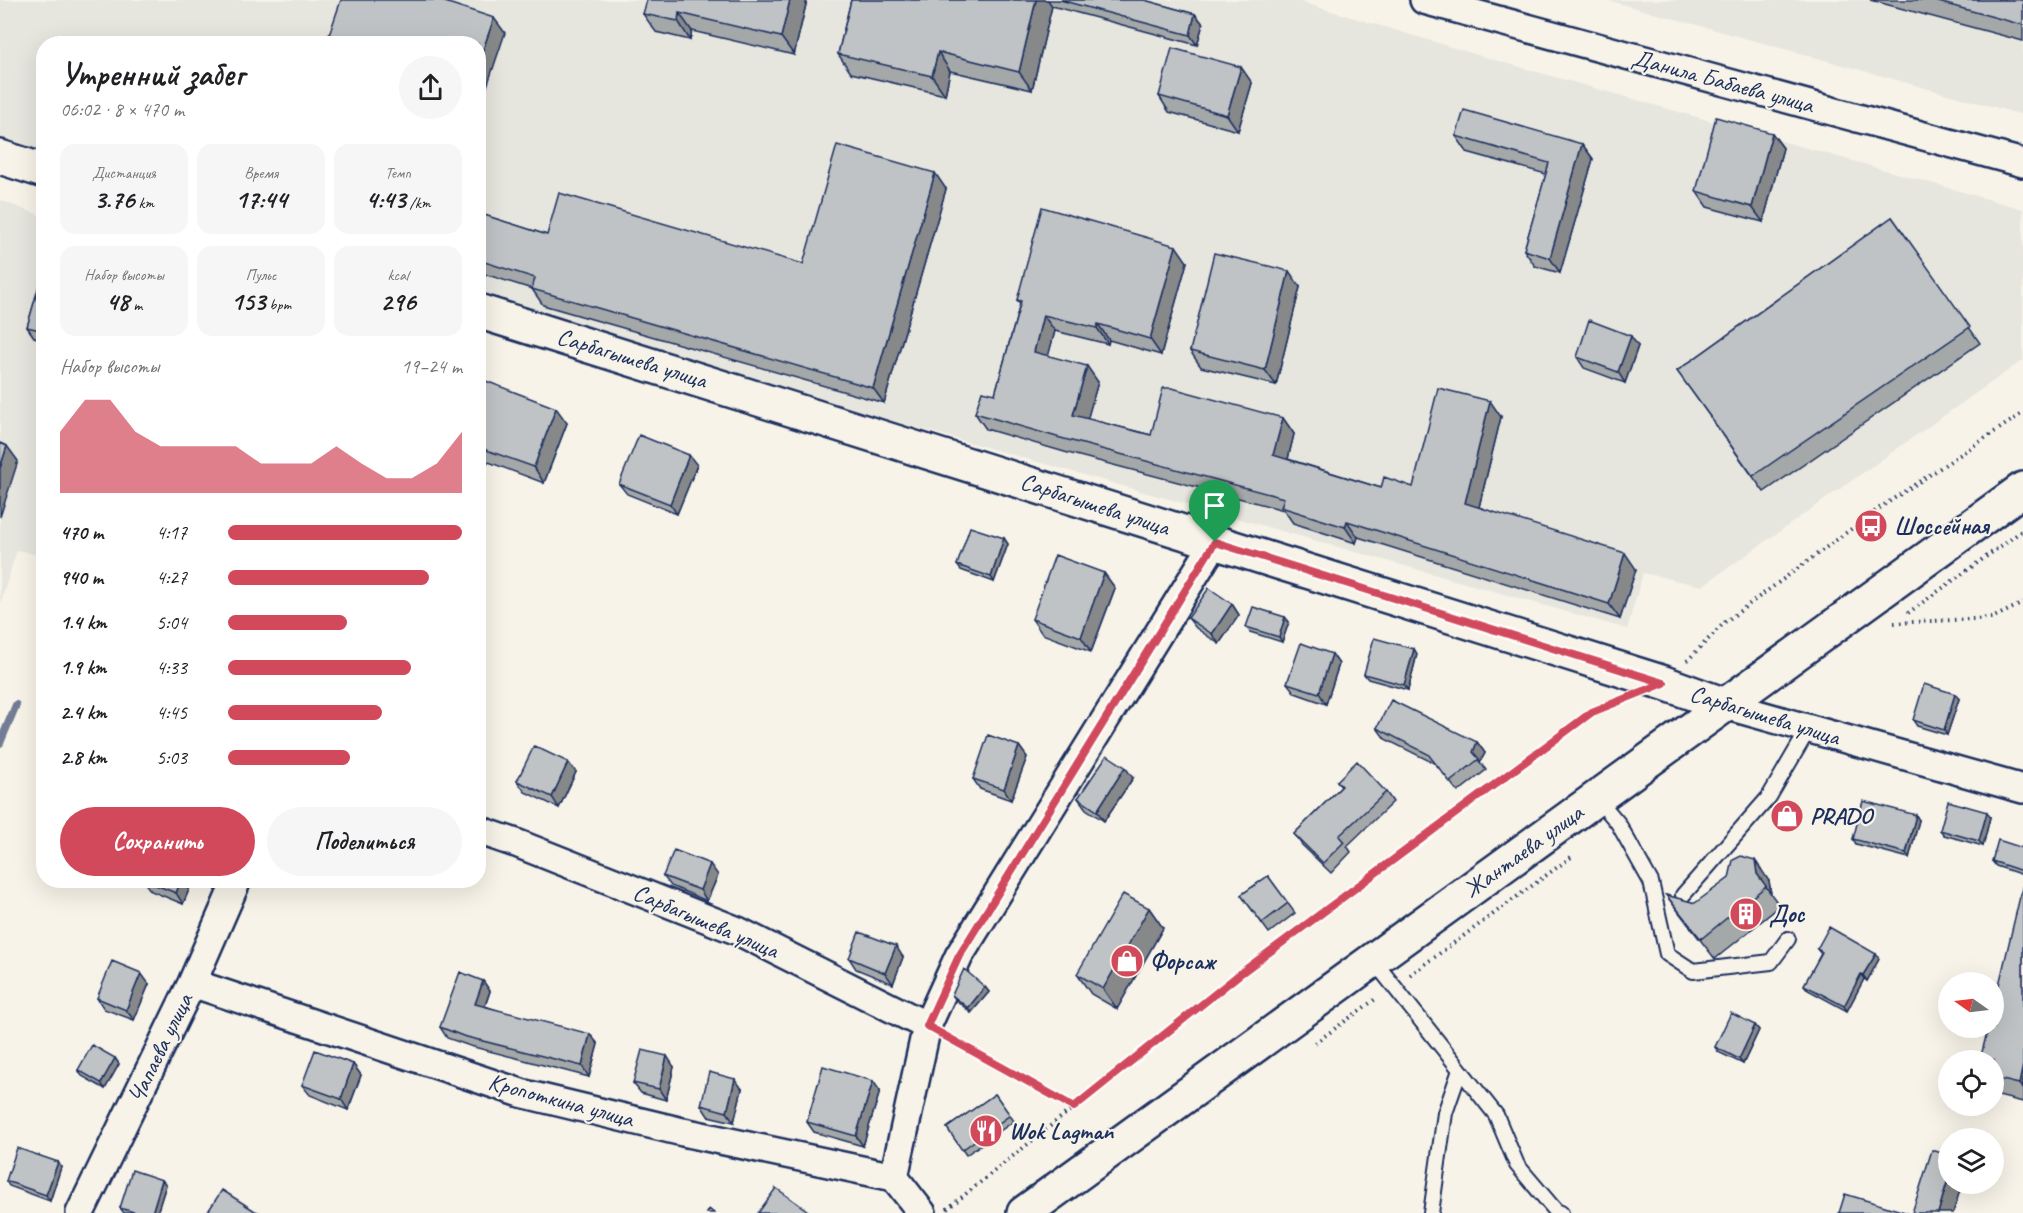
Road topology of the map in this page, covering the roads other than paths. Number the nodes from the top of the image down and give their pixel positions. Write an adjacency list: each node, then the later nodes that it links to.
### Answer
1 (1424, 0): 3 (street, Данила Бабаева улица)
2 (0, 157): 4 (street)
3 (2023, 163)
4 (36, 168)
5 (486, 313): 7 (street, Сарбагышева улица)
6 (2023, 489): 8 (street, Жантаева улица)
7 (1215, 542): 8 (street, Сарбагышева улица); 18 (street)
8 (1725, 705): 9 (street, Сарбагышева улица); 11 (street, Жантаева улица)
9 (1808, 730): 10 (street, Сарбагышева улица); 14 (lane)
10 (2023, 789)
11 (1597, 798): 15 (lane); 16 (street, Жантаева улица)
12 (486, 833): 18 (street, Сарбагышева улица)
13 (233, 888): 17 (street, Чапаева улица)
14 (1683, 895)
15 (1788, 939)
16 (1373, 960): 19 (lane); 21 (street, Жантаева улица)
17 (192, 982): 20 (street, Кропоткина улица); 22 (street, Чапаева улица)
18 (927, 1026): 20 (street)
19 (1460, 1070): 24 (lane); 25 (lane)
20 (894, 1177): 23 (street)
21 (1029, 1211)
22 (80, 1213)
23 (922, 1213)
24 (1431, 1213)
25 (1561, 1213)

